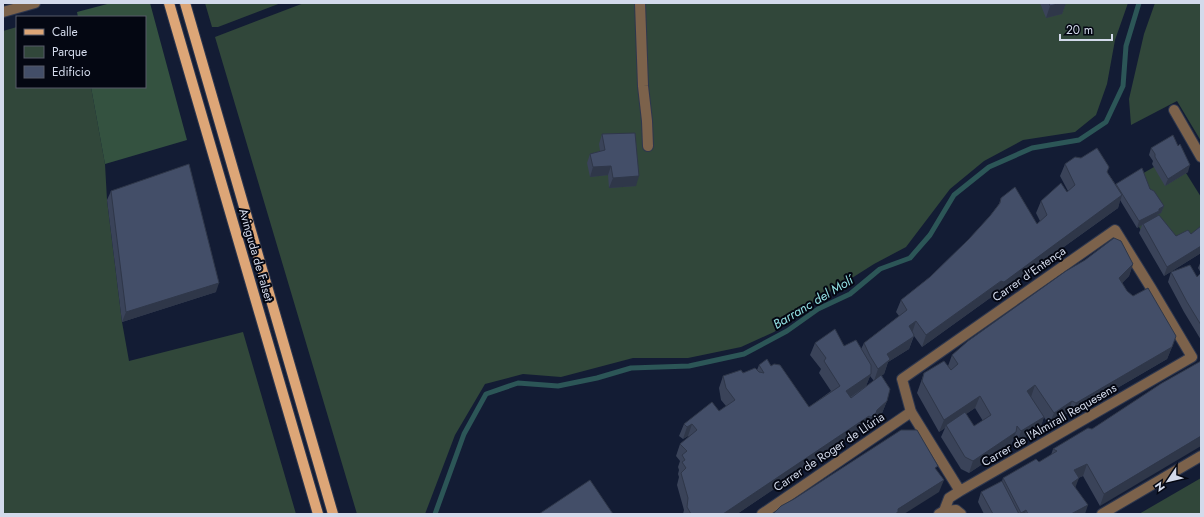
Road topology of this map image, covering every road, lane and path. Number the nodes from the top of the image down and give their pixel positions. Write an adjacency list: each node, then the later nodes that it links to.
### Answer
1 (35, 3): 5 (street)
2 (169, 3): 14 (main road, Avinguda de Falset)
3 (185, 3): 15 (main road, Avinguda de Falset)
4 (640, 3): 7 (street)
5 (3, 12)
6 (1174, 110): 8 (street)
7 (648, 146)
8 (1201, 157)
9 (1151, 288): 10 (street, Carrer d'Entença); 12 (street, Carrer de l'Almirall Requesens)
10 (911, 412): 12 (street); 16 (street, Carrer de Roger de Llúria)
11 (1201, 456): 18 (street)
12 (960, 491): 13 (street)
13 (942, 512): 17 (street)
14 (318, 514)
15 (333, 514)
16 (762, 514)
17 (961, 514)
18 (1102, 514)

